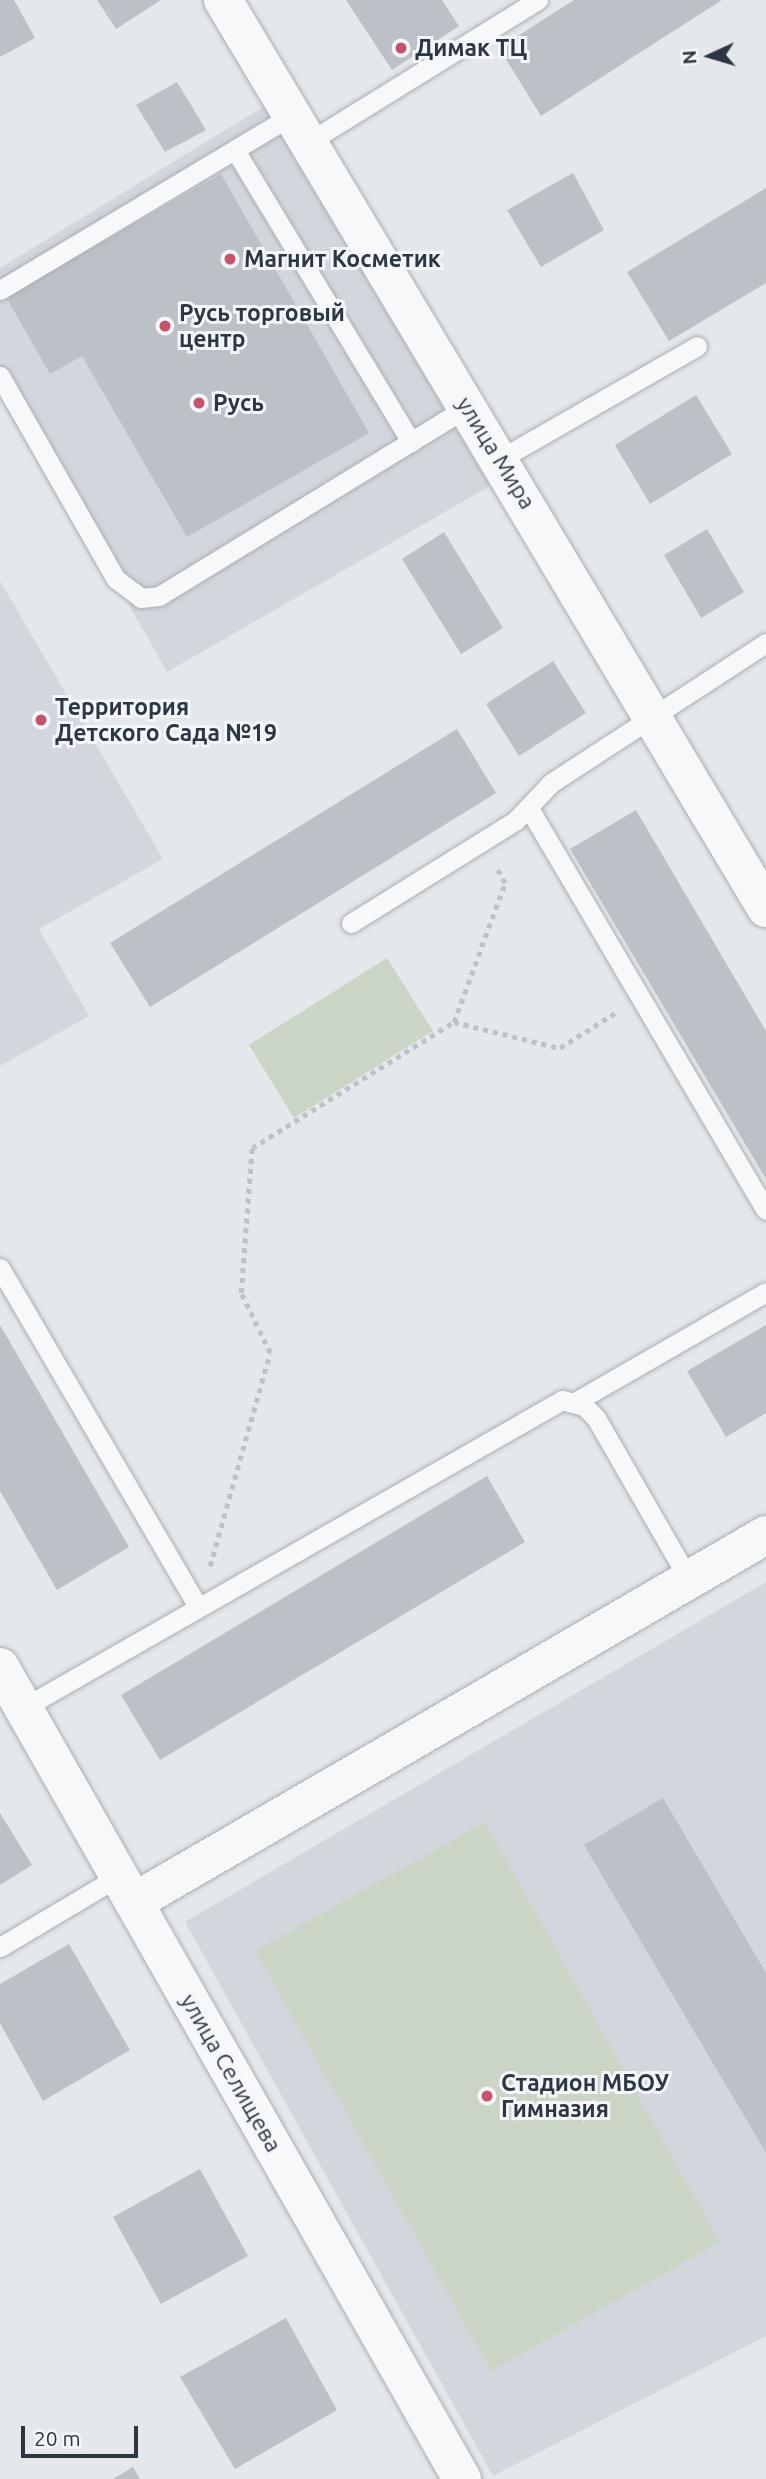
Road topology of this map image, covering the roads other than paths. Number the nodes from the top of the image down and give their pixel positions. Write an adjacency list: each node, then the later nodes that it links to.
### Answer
1 (223, 0): 3 (street, улица Мира)
2 (538, 0): 3 (lane)
3 (299, 129): 4 (lane); 8 (street, улица Мира)
4 (235, 150): 5 (lane); 9 (lane)
5 (0, 290)
6 (697, 346): 10 (lane)
7 (0, 376): 9 (lane)
8 (467, 407): 9 (lane); 10 (street, улица Мира)
9 (411, 442)
10 (500, 459): 12 (street, улица Мира)
11 (766, 643): 12 (lane)
12 (656, 715): 13 (lane); 14 (street, улица Мира)
13 (530, 810): 15 (lane); 16 (lane)
14 (766, 908)
15 (351, 922)
16 (766, 1210)
17 (0, 1268): 22 (lane)
18 (766, 1292): 19 (lane)
19 (575, 1402): 21 (lane); 22 (lane)
20 (766, 1535): 21 (street)
21 (689, 1580): 25 (street)
22 (198, 1607): 24 (lane)
23 (0, 1667): 24 (street, улица Селищева)
24 (23, 1708): 25 (street, улица Селищева)
25 (127, 1889): 26 (lane); 27 (street, улица Селищева)
26 (0, 1947)
27 (462, 2479)

